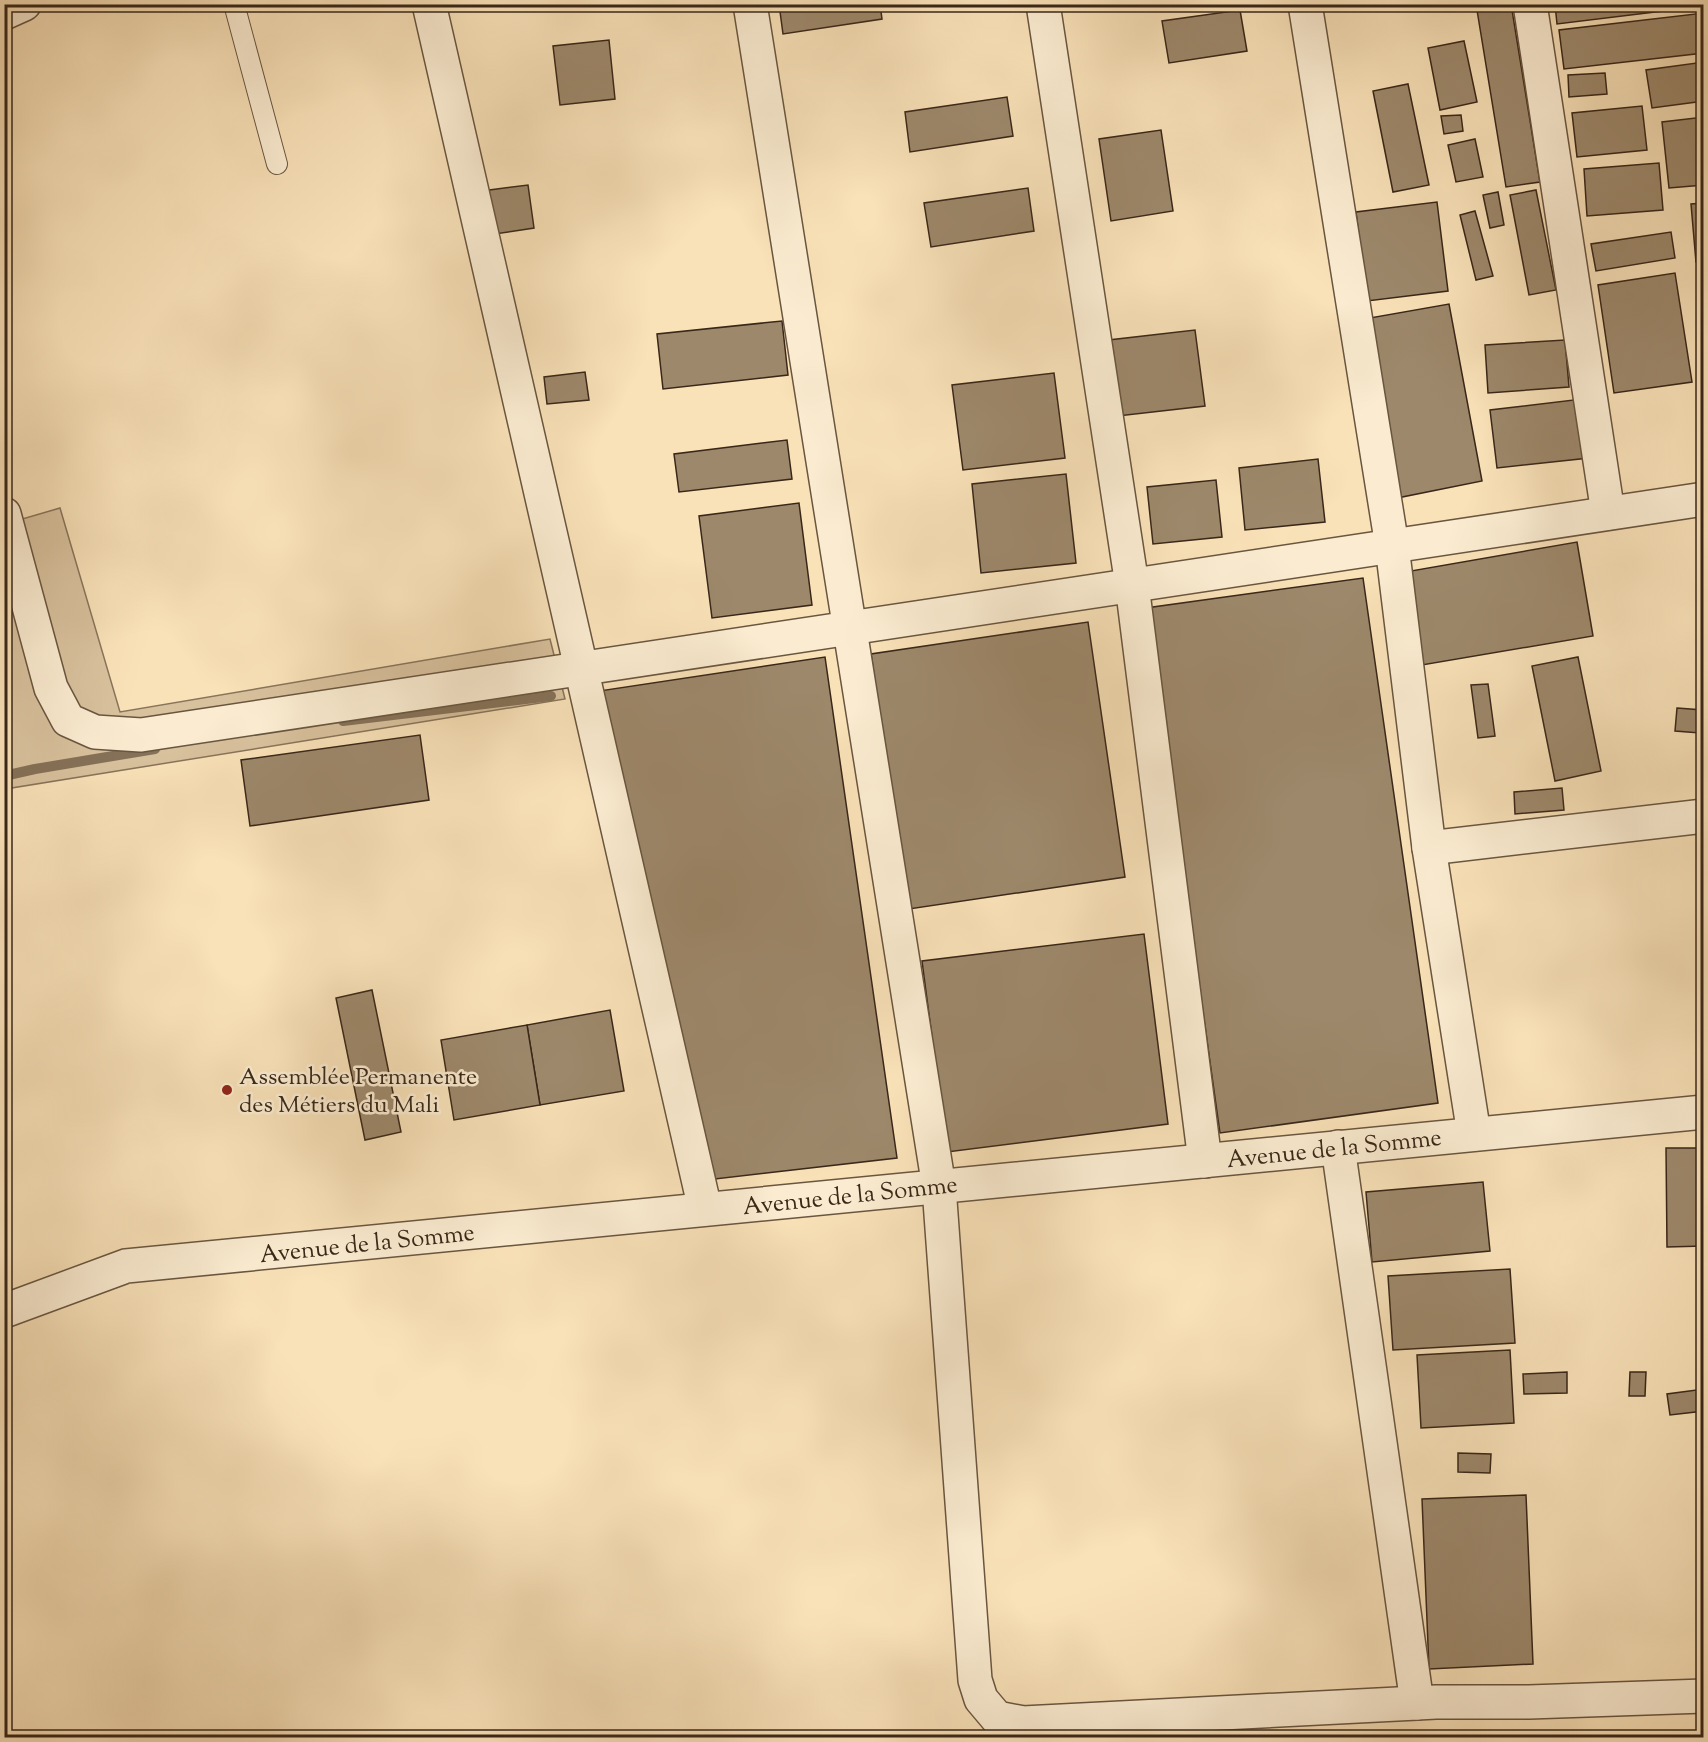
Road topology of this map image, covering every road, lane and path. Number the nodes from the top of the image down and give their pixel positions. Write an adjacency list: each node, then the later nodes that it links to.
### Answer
1 (24, 4): 8 (street)
2 (234, 4): 9 (lane)
3 (429, 4): 16 (street)
4 (750, 4): 15 (street)
5 (1044, 4): 14 (street)
6 (1305, 4): 13 (street)
7 (1530, 4): 11 (street)
8 (4, 13)
9 (277, 164)
10 (1704, 499): 11 (street)
11 (1608, 513): 13 (street)
12 (4, 514): 16 (street)
13 (1392, 546): 14 (street); 18 (street)
14 (1132, 585): 15 (street); 22 (street)
15 (850, 627): 16 (street); 23 (street)
16 (580, 668): 24 (street)
17 (1704, 816): 18 (street)
18 (1429, 848): 20 (street)
19 (1704, 1112): 20 (street, Avenue de la Somme)
20 (1474, 1134): 21 (street, Avenue de la Somme)
21 (1338, 1148): 22 (street, Avenue de la Somme); 27 (street)
22 (1205, 1161): 23 (street, Avenue de la Somme)
23 (939, 1187): 24 (street, Avenue de la Somme); 27 (street)
24 (705, 1209): 25 (street, Avenue de la Somme)
25 (4, 1311)
26 (1704, 1696): 27 (street)
27 (1417, 1703)

